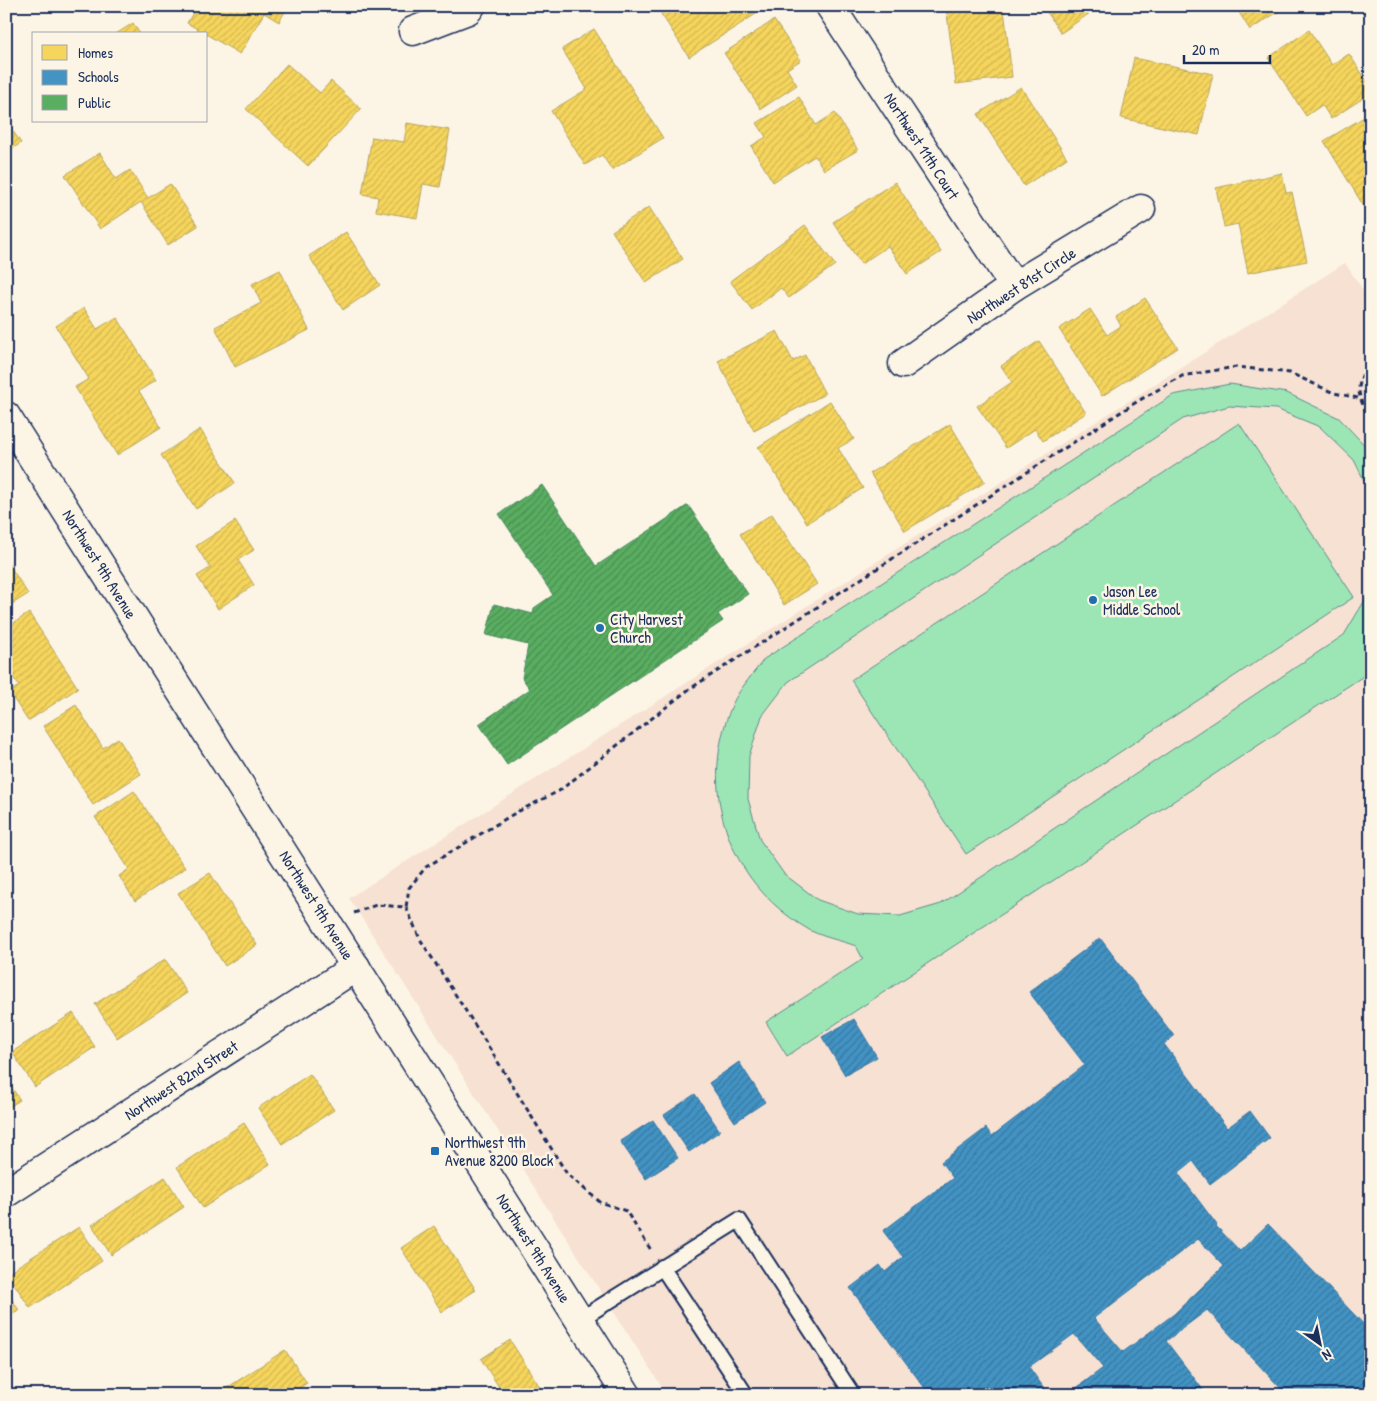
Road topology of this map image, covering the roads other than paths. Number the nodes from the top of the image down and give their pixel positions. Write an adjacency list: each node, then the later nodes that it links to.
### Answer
1 (471, 6): 3 (street)
2 (840, 10): 5 (street, Northwest 11th Court)
3 (413, 31)
4 (1141, 209): 5 (street, Northwest 81st Circle)
5 (1014, 286): 6 (street, Northwest 81st Circle)
6 (903, 364)
7 (9, 426): 8 (street, Northwest 9th Avenue)
8 (356, 967): 9 (street, Northwest 82nd Street); 11 (street, Northwest 9th Avenue)
9 (6, 1193)
10 (662, 1267): 11 (lane); 13 (lane); 14 (lane)
11 (579, 1320): 12 (street, Northwest 9th Avenue)
12 (627, 1395)
13 (746, 1395)
14 (853, 1395)

